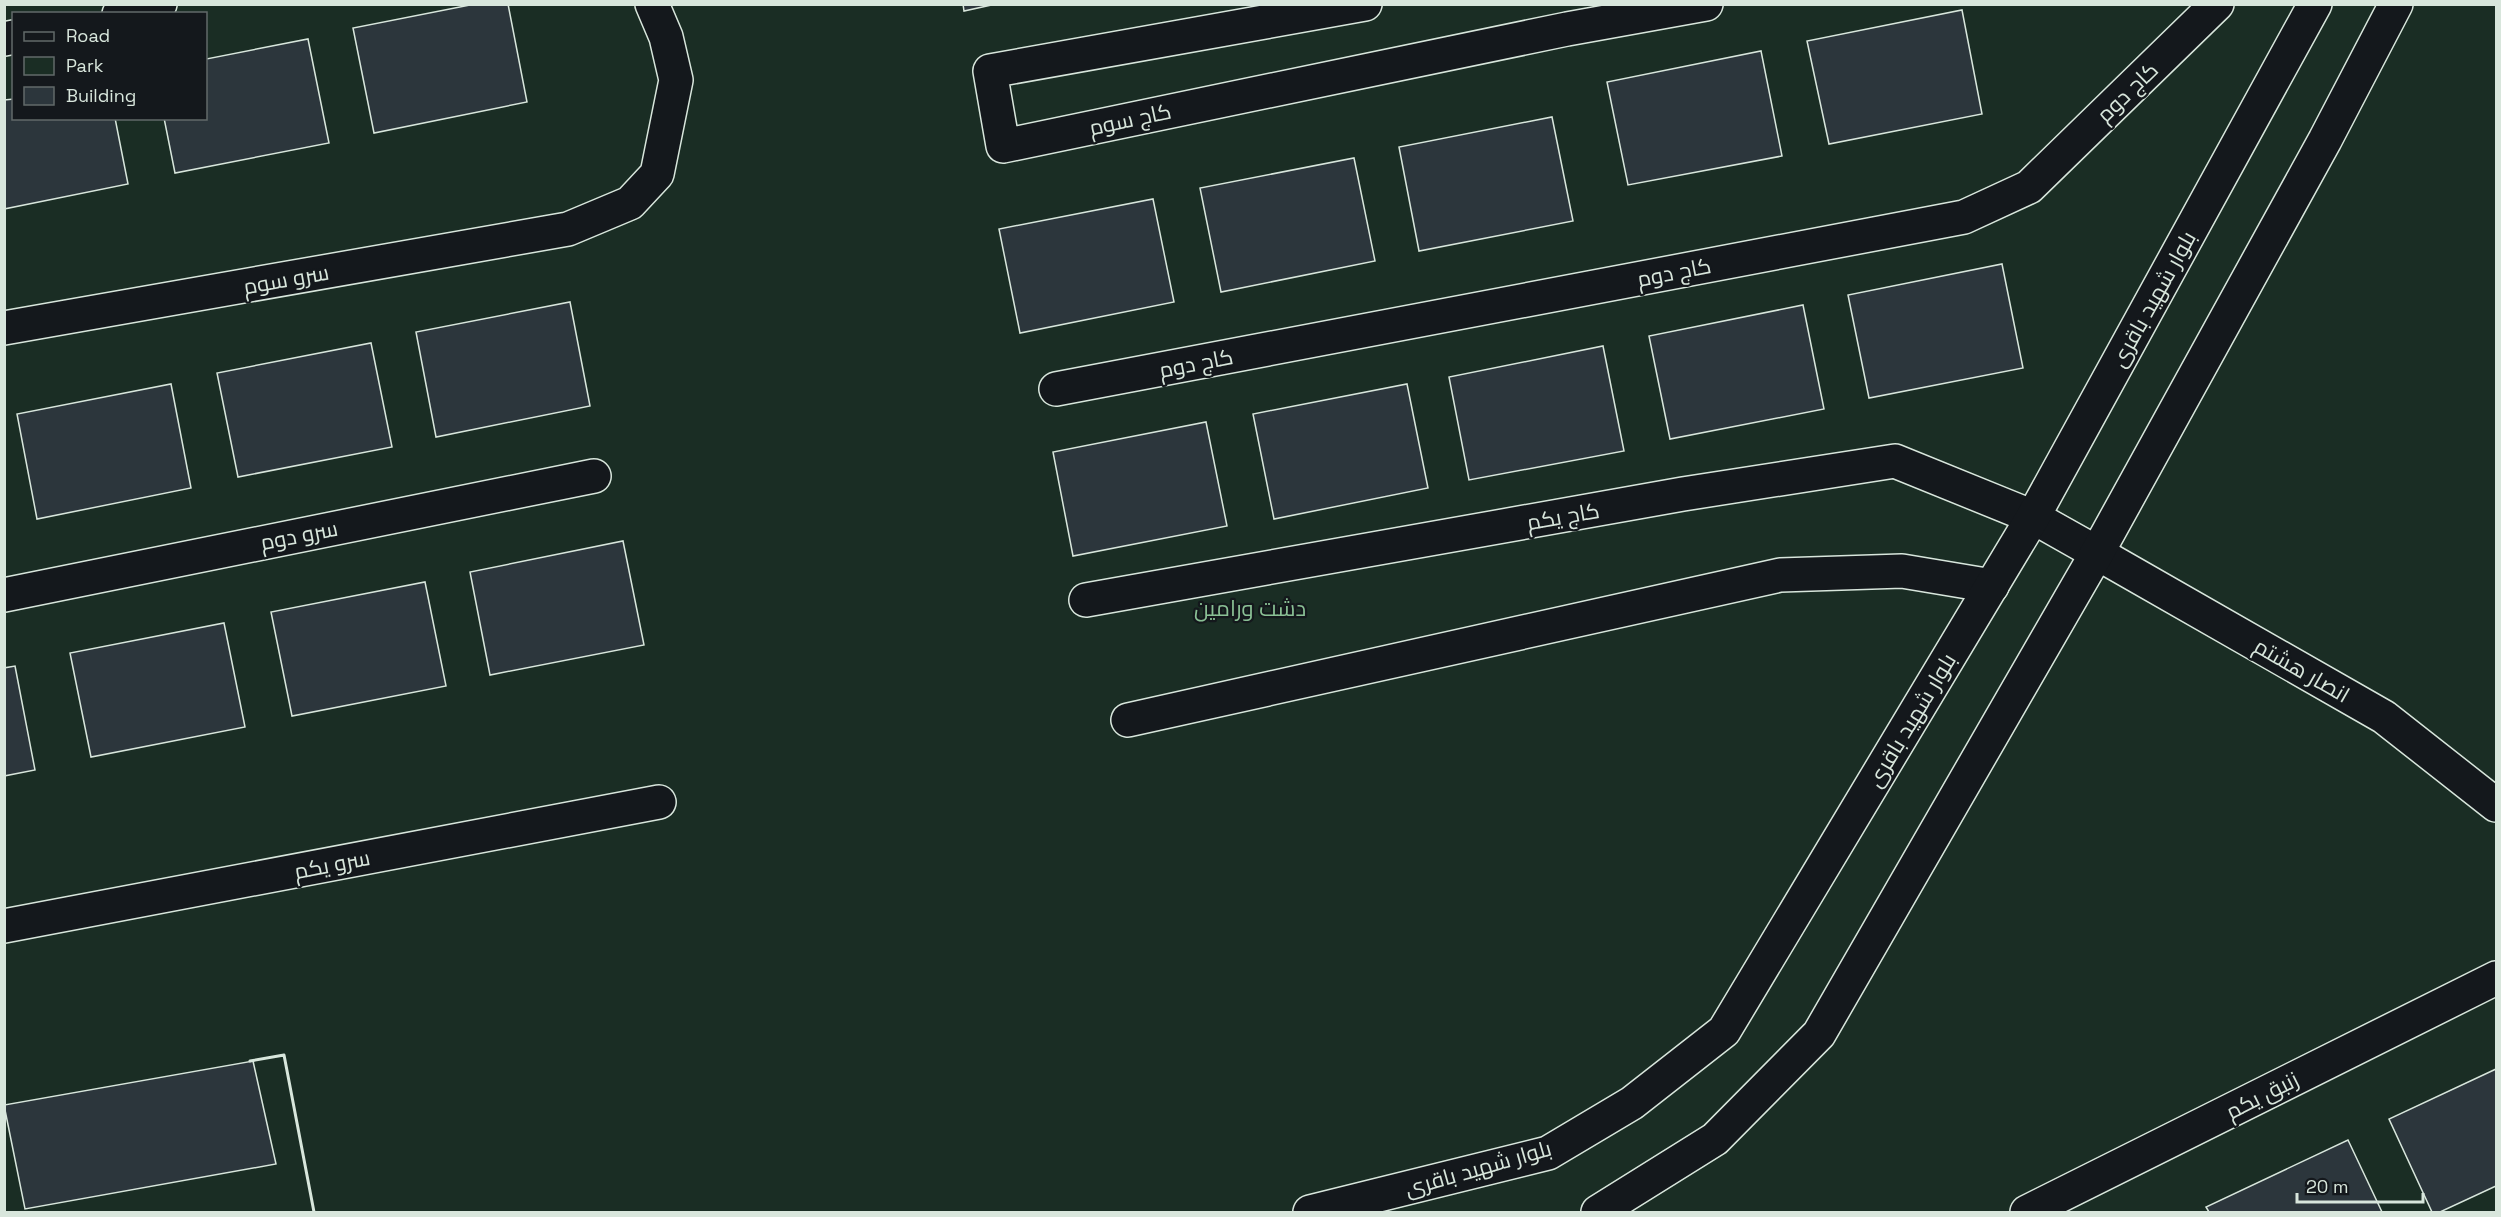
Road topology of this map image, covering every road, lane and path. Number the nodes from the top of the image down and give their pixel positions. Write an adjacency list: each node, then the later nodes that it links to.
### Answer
1 (160, 4): 8 (street)
2 (652, 4): 9 (street, سرو سوم)
3 (1365, 4): 4 (street, کاج سوم)
4 (1706, 4)
5 (2217, 4): 10 (street, کاج دوم)
6 (2315, 4): 12 (street, بلوار شهید باقری)
7 (2396, 4): 13 (street)
8 (127, 12)
9 (4, 328)
10 (1056, 389)
11 (594, 476): 15 (street, سرو دوم)
12 (2033, 517): 13 (street, کاج یکم); 14 (street, بلوار شهید باقری); 16 (street, کاج یکم)
13 (2097, 553): 19 (street, انصار هشتم); 23 (street)
14 (1992, 586): 17 (street); 22 (street, بلوار شهید باقری)
15 (4, 595)
16 (1086, 600)
17 (1128, 720)
18 (659, 802): 20 (street, سرو یکم)
19 (2496, 805)
20 (4, 926)
21 (2496, 978): 24 (street, زنبق یکم)
22 (1310, 1212)
23 (1598, 1212)
24 (2027, 1212)

